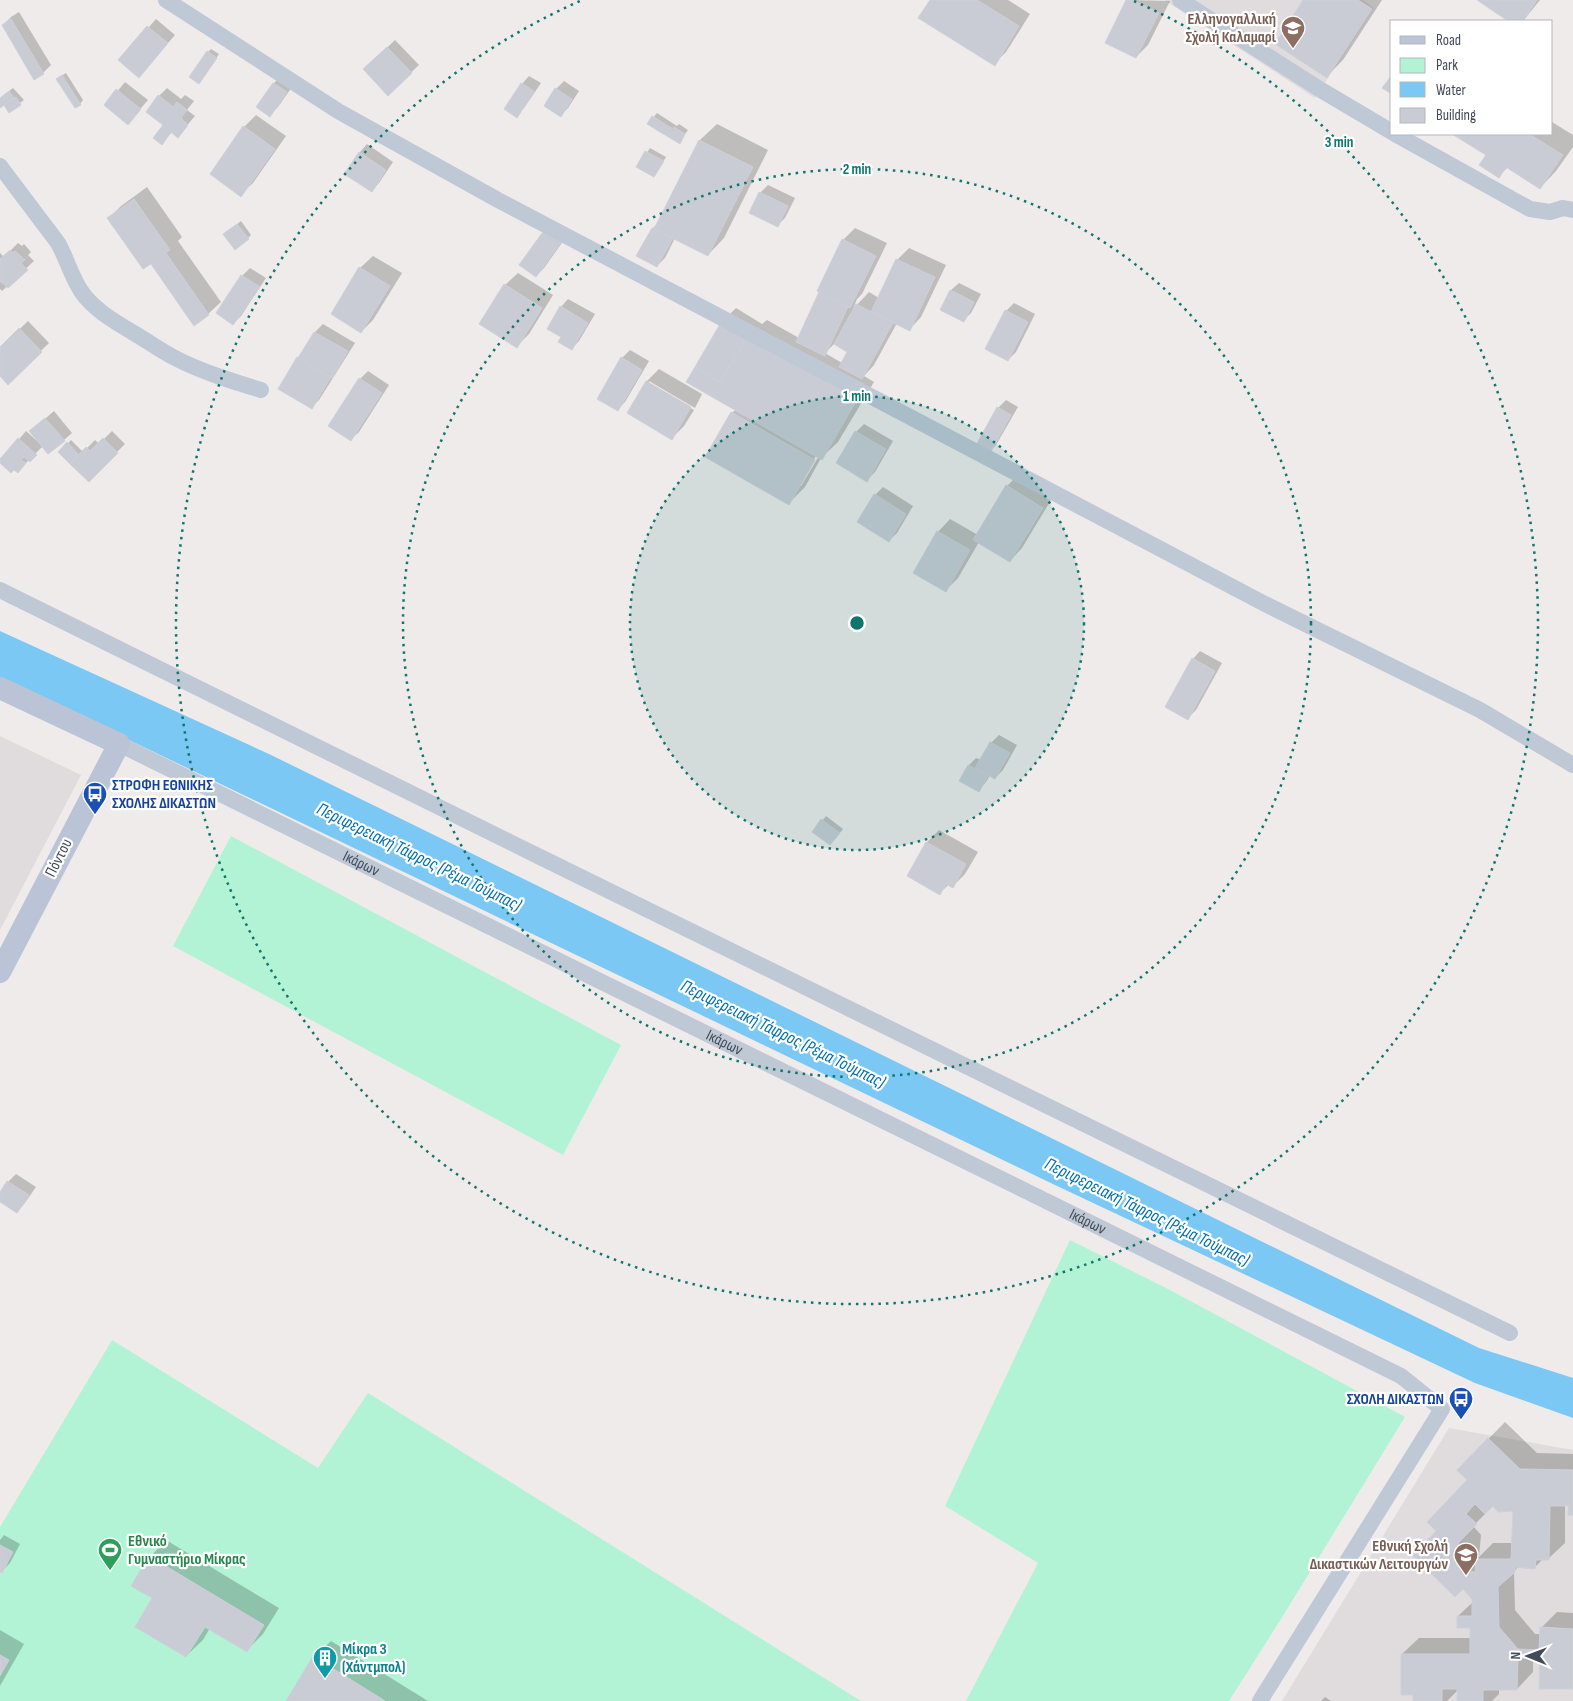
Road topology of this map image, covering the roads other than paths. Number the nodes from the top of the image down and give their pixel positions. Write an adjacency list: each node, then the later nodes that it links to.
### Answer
1 (166, 0): 11 (street)
2 (1180, 0): 3 (street)
3 (1390, 131)
4 (1397, 135): 6 (street)
5 (0, 166): 7 (street)
6 (1573, 210)
7 (261, 390)
8 (0, 590): 13 (street)
9 (0, 688): 10 (main road, Ικάρων)
10 (119, 744): 12 (main road, Πόντου); 14 (street, Ικάρων)
11 (1573, 765)
12 (0, 972)
13 (1510, 1332)
14 (1260, 1701)

